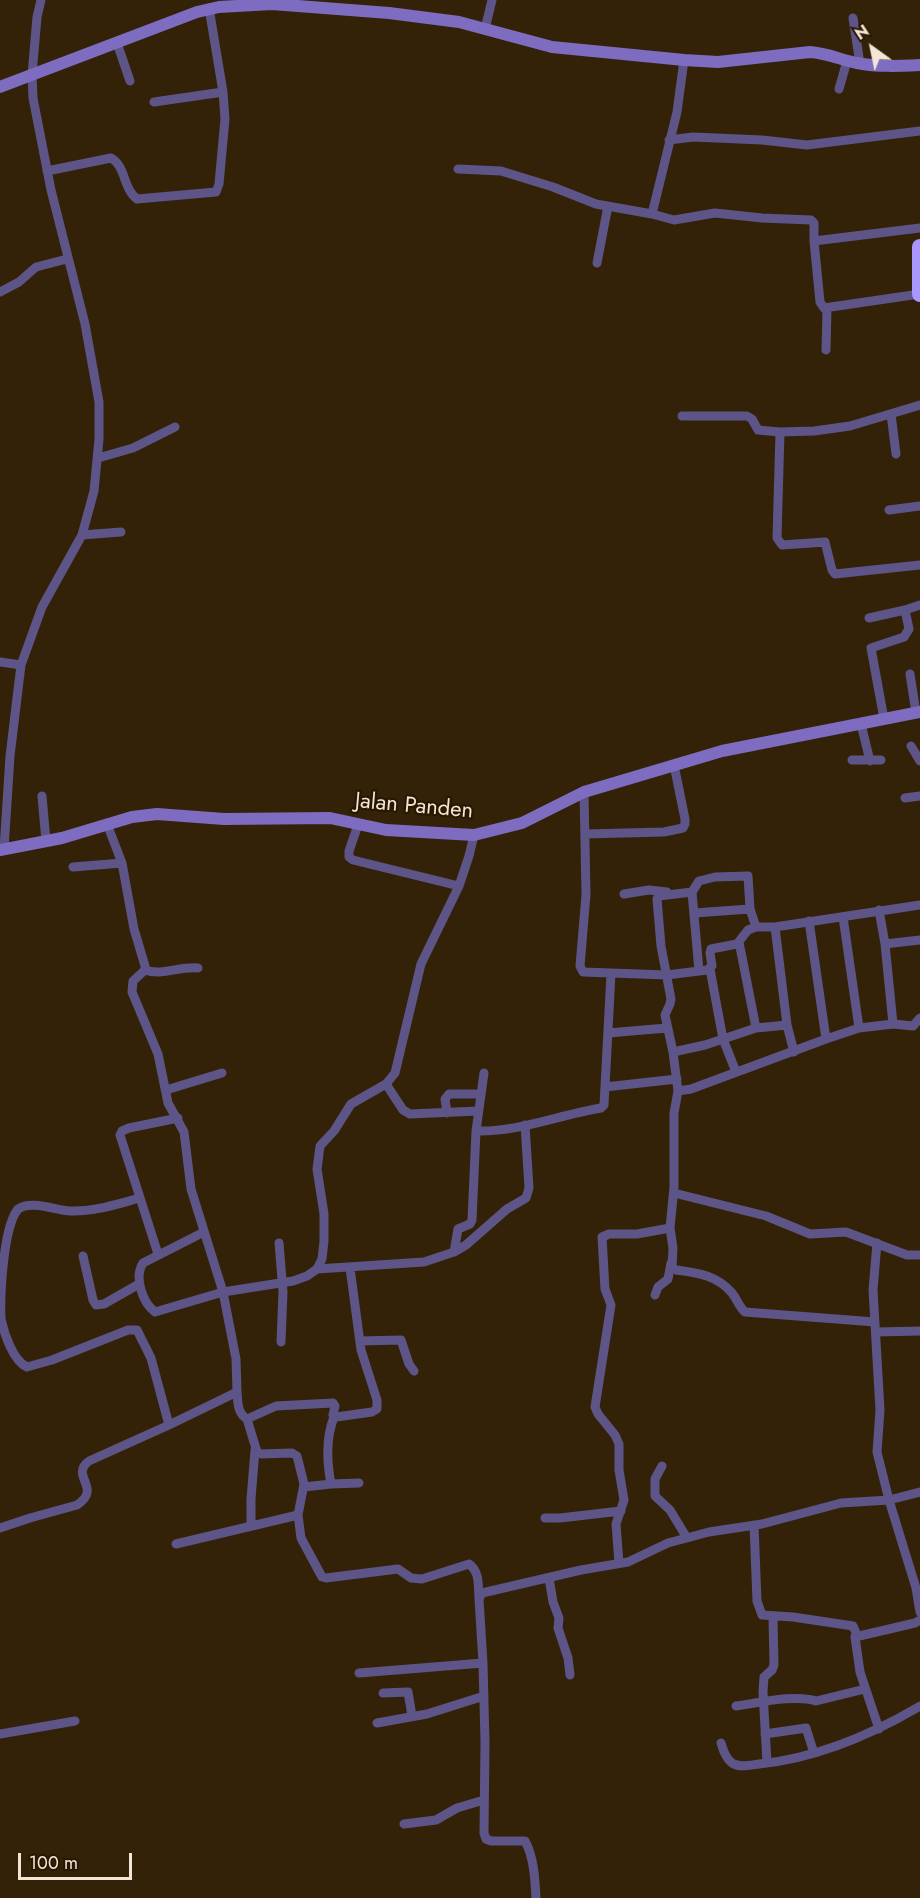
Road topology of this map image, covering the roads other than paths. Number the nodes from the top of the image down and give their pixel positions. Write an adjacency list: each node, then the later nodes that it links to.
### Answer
1 (41, 0): 11 (street)
2 (492, 0): 6 (street)
3 (272, 2): 4 (street); 6 (street)
4 (209, 8): 7 (street); 15 (street)
5 (853, 18): 9 (street)
6 (484, 29): 8 (street)
7 (117, 43): 11 (street); 12 (street)
8 (684, 60): 9 (street); 18 (street)
9 (853, 62): 10 (street); 14 (street)
10 (920, 65)
11 (32, 75): 13 (street); 20 (street)
12 (130, 81)
13 (0, 87)
14 (839, 89)
15 (223, 92): 16 (street); 20 (street)
16 (153, 102)
17 (920, 131): 18 (street)
18 (669, 140): 22 (street)
19 (458, 169): 21 (street)
20 (47, 171): 26 (street)
21 (608, 206): 22 (street); 27 (street)
22 (652, 214): 24 (street)
23 (920, 228): 24 (street)
24 (814, 241): 30 (street)
25 (920, 247): 29 (highway)
26 (67, 259): 28 (street); 38 (street)
27 (597, 263)
28 (0, 292)
29 (920, 294): 30 (street)
30 (827, 309): 31 (street)
31 (826, 350)
32 (920, 405): 33 (street)
33 (891, 414): 36 (street); 37 (street)
34 (682, 416): 36 (street)
35 (175, 427): 38 (street)
36 (780, 432): 43 (street)
37 (896, 454)
38 (98, 458): 42 (street)
39 (920, 506): 40 (street)
40 (889, 510)
41 (121, 532): 42 (street)
42 (82, 535): 48 (street)
43 (920, 565)
44 (920, 605): 45 (street)
45 (905, 610): 46 (street); 51 (street)
46 (869, 618)
47 (0, 662): 48 (street)
48 (21, 665): 68 (street)
49 (910, 674): 50 (street)
50 (918, 712): 51 (street, Jalan Panden)
51 (884, 719): 52 (street, Jalan Panden)
52 (861, 724): 56 (street); 58 (street, Jalan Panden)
53 (911, 746): 57 (street)
54 (852, 760): 56 (street)
55 (881, 760): 56 (street)
56 (870, 761)
57 (920, 761)
58 (674, 765): 59 (street, Jalan Panden); 65 (street)
59 (584, 792): 65 (street); 66 (street, Jalan Panden)
60 (42, 796): 67 (street)
61 (920, 796): 62 (street)
62 (905, 798)
63 (107, 824): 64 (street, Jalan Panden); 67 (street, Jalan Panden); 69 (street)
64 (358, 825): 66 (street, Jalan Panden); 71 (street)
65 (585, 834): 90 (street)
66 (474, 835): 71 (street)
67 (46, 841): 68 (street, Jalan Panden)
68 (2, 850)
69 (122, 864): 70 (street); 88 (street)
70 (73, 867)
71 (459, 886): 107 (street)
72 (692, 892): 74 (street); 76 (street); 78 (street)
73 (624, 894): 74 (street)
74 (672, 894): 91 (street)
75 (920, 905): 77 (street)
76 (750, 909): 78 (street); 81 (street)
77 (879, 910): 79 (street); 85 (street)
78 (694, 913): 89 (street)
79 (843, 916): 80 (street); 97 (street)
80 (809, 921): 82 (street); 100 (street)
81 (756, 927): 82 (street); 84 (street)
82 (775, 927): 94 (street)
83 (920, 940): 85 (street)
84 (739, 942): 87 (street); 96 (street)
85 (885, 944): 93 (street)
86 (198, 968): 88 (street)
87 (710, 969): 89 (street); 99 (street)
88 (145, 970): 109 (street)
89 (699, 971): 91 (street)
90 (611, 974): 91 (street); 98 (street)
91 (667, 975): 95 (street)
92 (920, 1018): 93 (street)
93 (893, 1024): 97 (street)
94 (787, 1025): 96 (street); 101 (street)
95 (667, 1028): 98 (street); 102 (street)
96 (756, 1028): 99 (street)
97 (859, 1028): 100 (street)
98 (608, 1033): 108 (street)
99 (723, 1039): 102 (street); 103 (street)
100 (826, 1039): 101 (street)
101 (794, 1052): 103 (street)
102 (673, 1053): 106 (street)
103 (736, 1072): 110 (street)
104 (222, 1073): 109 (street)
105 (484, 1073): 111 (street)
106 (677, 1079): 108 (street); 110 (street)
107 (386, 1084): 113 (street); 129 (street)
108 (605, 1087): 115 (street)
109 (166, 1090): 114 (street)
110 (678, 1091): 117 (street)
111 (480, 1094): 112 (street); 113 (street)
112 (478, 1111): 113 (street); 116 (street)
113 (447, 1113)
114 (178, 1118): 118 (street); 120 (street)
115 (525, 1125): 116 (street); 123 (street)
116 (476, 1131): 123 (street)
117 (674, 1193): 119 (street); 122 (street)
118 (140, 1198): 124 (street); 143 (street)
119 (670, 1228): 127 (street); 151 (street)
120 (204, 1232): 124 (street); 132 (street)
121 (279, 1243): 131 (street)
122 (877, 1243): 125 (street); 134 (street)
123 (453, 1252): 128 (street)
124 (158, 1254): 130 (street)
125 (920, 1255)
126 (83, 1256): 130 (street)
127 (671, 1263): 133 (street); 134 (street)
128 (350, 1268): 129 (street); 137 (street)
129 (317, 1269): 131 (street)
130 (140, 1284): 132 (street)
131 (282, 1284): 132 (street); 138 (street)
132 (223, 1292): 140 (street)
133 (655, 1295)
134 (875, 1322): 136 (street)
135 (920, 1330): 136 (street)
136 (876, 1332): 150 (street)
137 (360, 1341): 139 (street); 141 (street)
138 (281, 1342)
139 (414, 1371)
140 (237, 1392): 142 (street); 143 (street)
141 (334, 1416): 142 (street); 147 (street)
142 (247, 1419): 144 (street)
143 (169, 1425): 156 (street)
144 (255, 1450): 148 (street); 155 (street)
145 (662, 1466): 157 (street)
146 (359, 1483): 147 (street)
147 (331, 1484): 148 (street)
148 (304, 1487): 152 (street)
149 (920, 1492): 150 (street)
150 (889, 1500): 154 (street); 162 (street)
151 (621, 1511): 153 (street); 159 (street)
152 (298, 1515): 155 (street); 161 (street)
153 (545, 1518)
154 (754, 1525): 157 (street); 163 (street)
155 (251, 1526): 158 (street)
156 (0, 1528)
157 (687, 1538): 159 (street)
158 (176, 1544)
159 (620, 1563): 160 (street)
160 (549, 1578): 161 (street); 168 (street)
161 (478, 1599): 166 (street)
162 (920, 1612)
163 (773, 1617): 165 (street); 172 (street)
164 (920, 1620): 165 (street)
165 (857, 1635): 169 (street)
166 (483, 1663): 167 (street); 171 (street)
167 (359, 1673)
168 (570, 1676)
169 (865, 1689): 172 (street); 178 (street)
170 (383, 1693): 175 (street)
171 (484, 1696): 175 (street); 184 (street)
172 (763, 1703): 173 (street); 180 (street)
173 (736, 1706)
174 (920, 1706): 178 (street)
175 (412, 1716): 177 (street)
176 (75, 1720): 179 (street)
177 (377, 1723)
178 (879, 1729): 182 (street)
179 (0, 1734)
180 (765, 1734): 182 (street); 183 (street)
181 (721, 1743): 183 (street)
182 (814, 1753): 183 (street)
183 (767, 1763)
184 (484, 1800): 185 (street); 186 (street)
185 (404, 1824)
186 (536, 1898)

